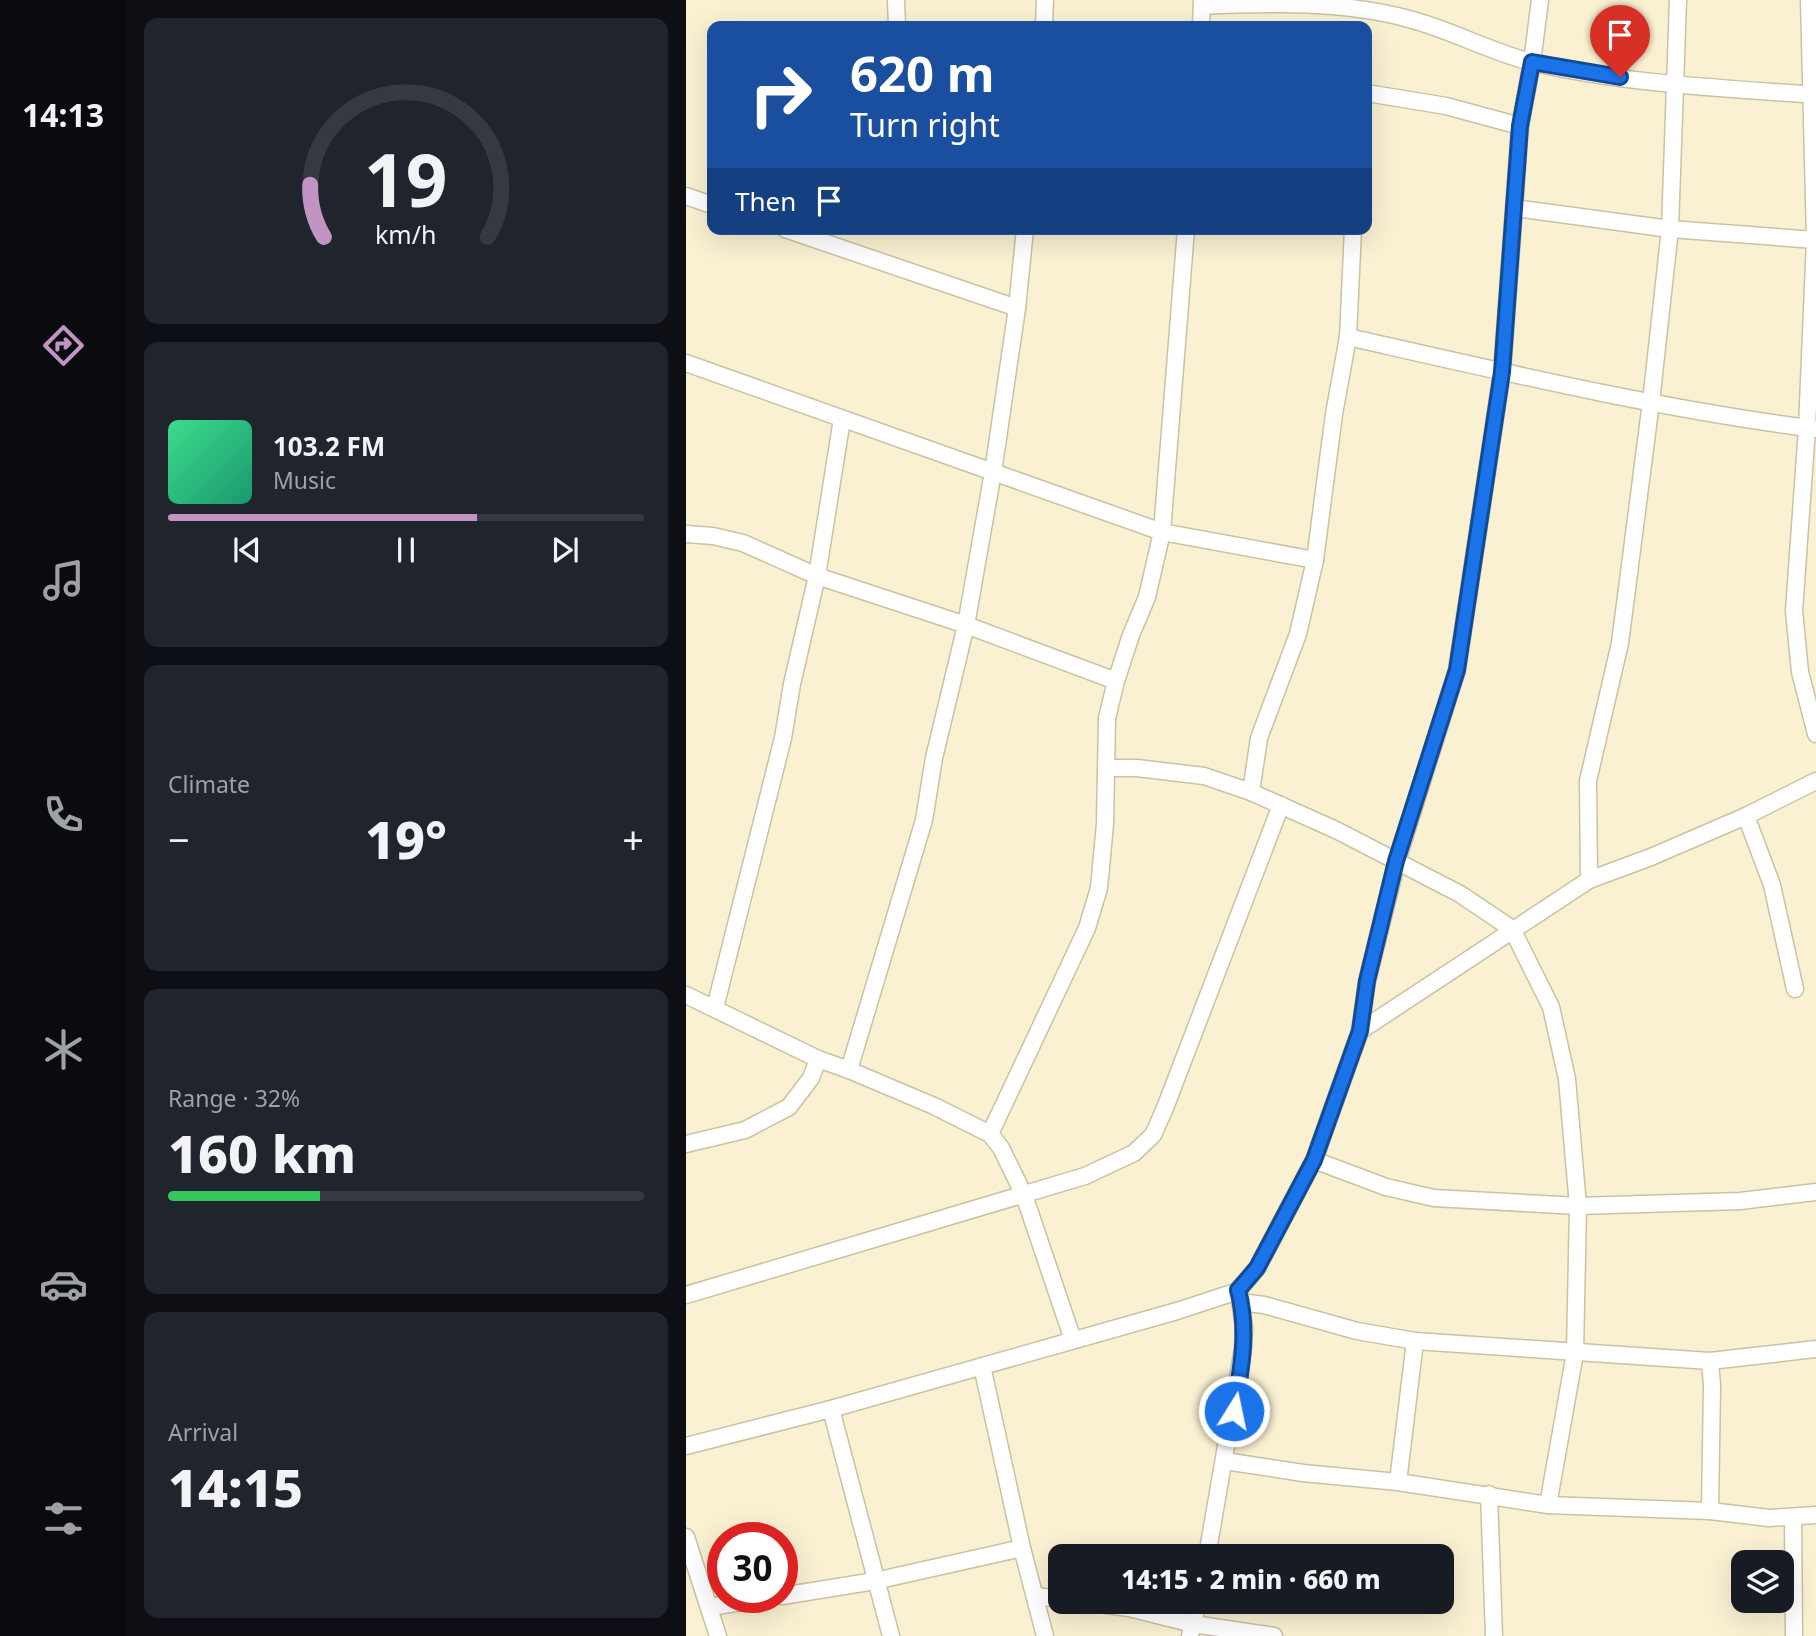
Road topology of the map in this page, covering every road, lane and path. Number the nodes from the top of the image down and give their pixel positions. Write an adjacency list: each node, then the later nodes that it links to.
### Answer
1 (895, 0): 8 (street)
2 (1045, 0): 9 (street)
3 (1540, 0): 11 (street)
4 (1678, 0): 12 (street)
5 (1809, 0): 14 (street)
6 (1202, 3): 7 (street); 10 (street)
7 (1370, 4): 11 (street)
8 (897, 21)
9 (1044, 21)
10 (1201, 21)
11 (1532, 62): 12 (street); 15 (street)
12 (1675, 84): 14 (street); 19 (street)
13 (1372, 94): 15 (street)
14 (1814, 95): 24 (street)
15 (1520, 126): 18 (street)
16 (686, 196): 17 (street)
17 (707, 203)
18 (1515, 208): 19 (street); 28 (street)
19 (1670, 229): 24 (street); 29 (street)
20 (803, 235): 25 (street)
21 (1024, 235): 25 (street)
22 (1186, 235): 33 (street)
23 (1353, 235): 26 (street)
24 (1815, 240): 31 (street)
25 (1017, 308): 32 (street)
26 (1348, 337): 28 (street); 35 (street)
27 (686, 363): 30 (street)
28 (1502, 372): 29 (street); 45 (street)
29 (1651, 402): 31 (street); 46 (street)
30 (842, 419): 32 (street); 36 (street)
31 (1811, 428): 39 (street)
32 (993, 472): 33 (street); 37 (street)
33 (1162, 532): 35 (street); 38 (street)
34 (686, 534): 36 (street)
35 (1315, 560): 42 (street)
36 (817, 576): 37 (street); 50 (street)
37 (966, 625): 38 (street); 53 (street)
38 (1116, 681): 40 (street)
39 (1816, 734)
40 (1107, 768): 42 (street); 54 (street)
41 (1816, 781): 44 (street)
42 (1251, 792): 43 (street)
43 (1281, 805): 45 (street); 58 (street)
44 (1746, 816): 46 (street); 48 (street)
45 (1396, 861): 47 (street); 51 (street)
46 (1589, 880): 47 (street)
47 (1513, 929): 51 (street); 59 (street)
48 (1795, 989)
49 (686, 995): 50 (street)
50 (715, 1007): 52 (street)
51 (1360, 1031): 56 (street)
52 (818, 1059): 53 (street); 55 (street)
53 (849, 1070): 54 (street)
54 (990, 1134): 58 (street)
55 (686, 1144)
56 (1314, 1160): 59 (street); 61 (street)
57 (1816, 1192): 59 (street)
58 (1024, 1195): 60 (street); 62 (street)
59 (1578, 1206): 65 (street)
60 (686, 1295)
61 (1240, 1296): 62 (street); 63 (street); 70 (street)
62 (1073, 1340): 67 (street)
63 (1415, 1341): 65 (street); 71 (street)
64 (1816, 1349): 66 (street)
65 (1575, 1353): 66 (street); 73 (street)
66 (1710, 1361): 74 (street)
67 (982, 1366): 68 (street); 79 (street)
68 (831, 1409): 69 (street); 81 (street)
69 (686, 1446)
70 (1225, 1461): 71 (street); 78 (street)
71 (1398, 1482): 72 (street)
72 (1489, 1494): 73 (street); 93 (street)
73 (1548, 1505): 74 (street)
74 (1710, 1511): 76 (street)
75 (1816, 1515): 76 (street)
76 (1793, 1518): 94 (street)
77 (686, 1537): 80 (street)
78 (1208, 1544)
79 (1022, 1548): 81 (street); 83 (street)
80 (690, 1565): 85 (street)
81 (875, 1581): 82 (street); 90 (street)
82 (798, 1593)
83 (1036, 1596): 84 (street); 91 (street)
84 (1048, 1598)
85 (707, 1602)
86 (711, 1613): 89 (street)
87 (1146, 1614): 88 (street)
88 (1192, 1630): 92 (street)
89 (718, 1636)
90 (891, 1636)
91 (1045, 1636)
92 (1274, 1636)
93 (1494, 1636)
94 (1794, 1636)

